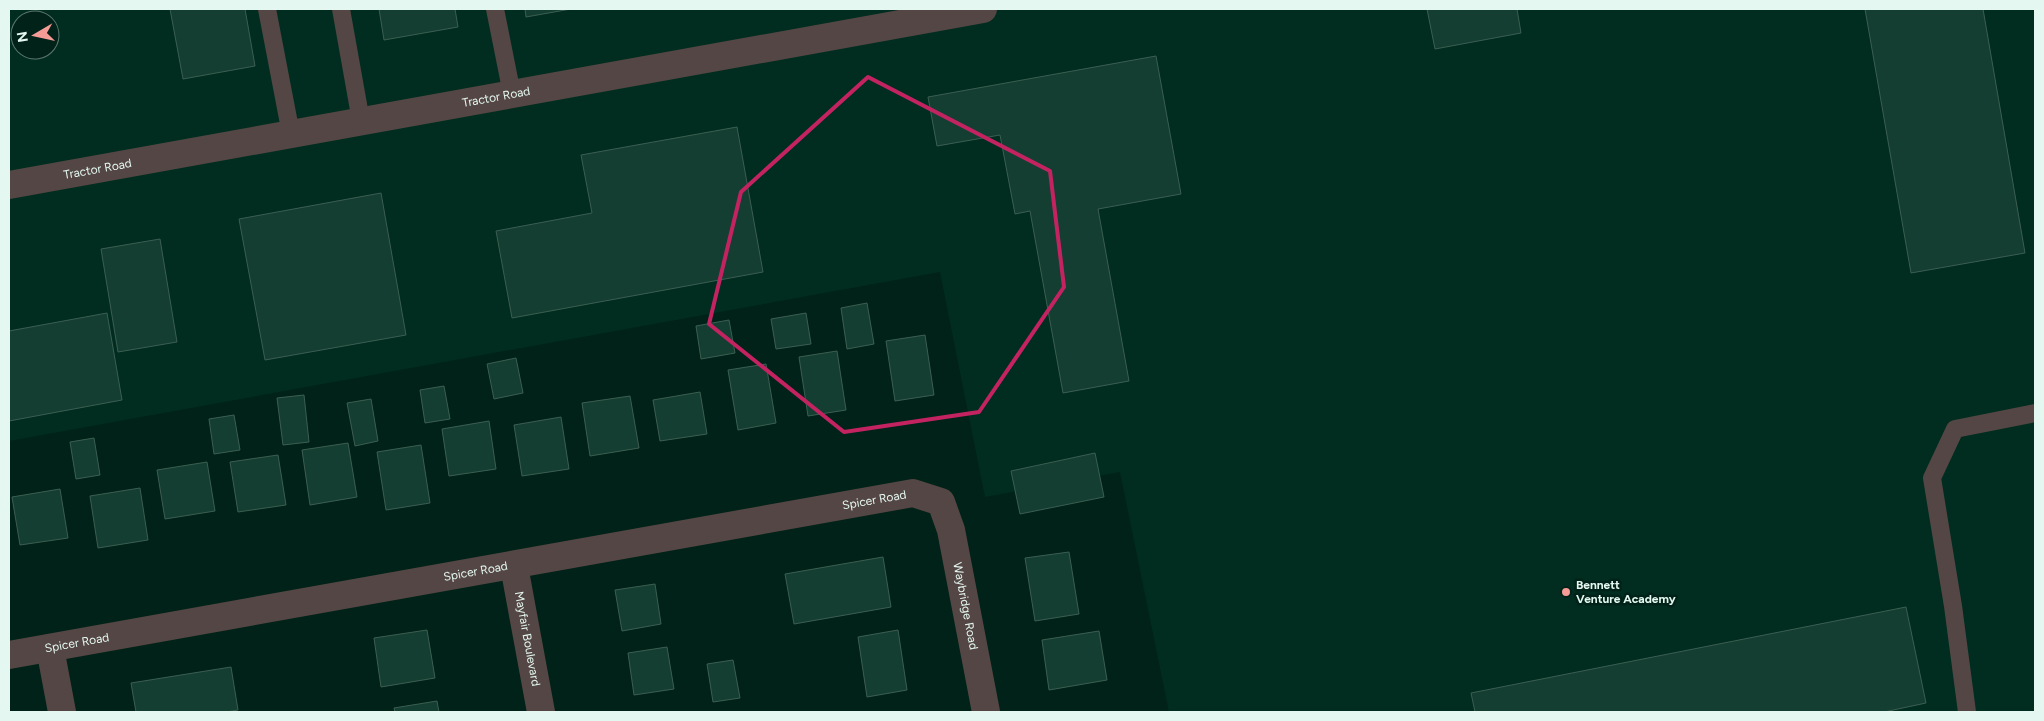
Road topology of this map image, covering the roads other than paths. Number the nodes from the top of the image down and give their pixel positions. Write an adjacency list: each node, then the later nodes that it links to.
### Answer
1 (267, 9): 7 (lane)
2 (341, 9): 6 (lane)
3 (495, 9): 5 (lane)
4 (983, 9): 5 (street, Tractor Road)
5 (512, 94): 6 (street, Tractor Road)
6 (361, 121): 7 (street, Tractor Road)
7 (291, 134): 8 (street, Tractor Road)
8 (9, 185)
9 (2035, 413): 17 (lane)
10 (941, 502): 11 (street, Spicer Road); 16 (street, Waybridge Road)
11 (514, 566): 12 (street, Spicer Road); 15 (street, Mayfair Boulevard)
12 (50, 648): 13 (street, Spicer Road); 14 (street)
13 (9, 655)
14 (62, 712)
15 (541, 712)
16 (986, 712)
17 (1967, 712)

